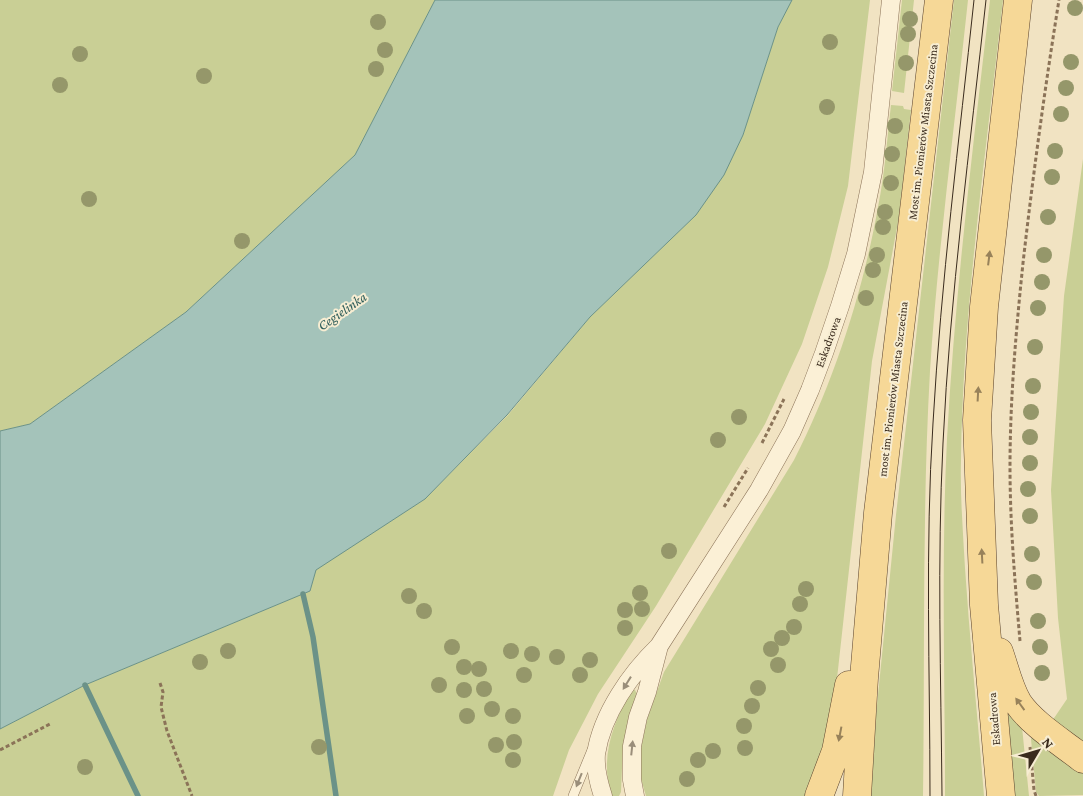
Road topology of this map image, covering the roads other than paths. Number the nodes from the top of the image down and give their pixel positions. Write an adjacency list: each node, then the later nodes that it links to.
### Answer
1 (890, 0): 9 (street, Eskadrowa)
2 (939, 0): 6 (main road, Most im. Pionierów Miasta Szczecina)
3 (1018, 0): 5 (main road)
4 (1035, 0): 5 (main road)
5 (1001, 164): 8 (main road, Eskadrowa, one-way to 5)
6 (907, 265): 7 (main road, most im. Pionierów Miasta Szczecina)
7 (878, 513): 15 (main road, one-way to 15); 16 (main road)
8 (984, 605): 11 (main road, one-way to 8); 17 (main road, Eskadrowa)
9 (659, 646): 10 (street, Eskadrowa, one-way to 10); 14 (street, Eskadrowa, one-way to 9)
10 (601, 732): 12 (lane, Eskadrowa, one-way to 12); 13 (street, Eskadrowa)
11 (1083, 759)
12 (573, 796)
13 (603, 796)
14 (635, 796)
15 (819, 796)
16 (856, 796)
17 (1001, 796)

